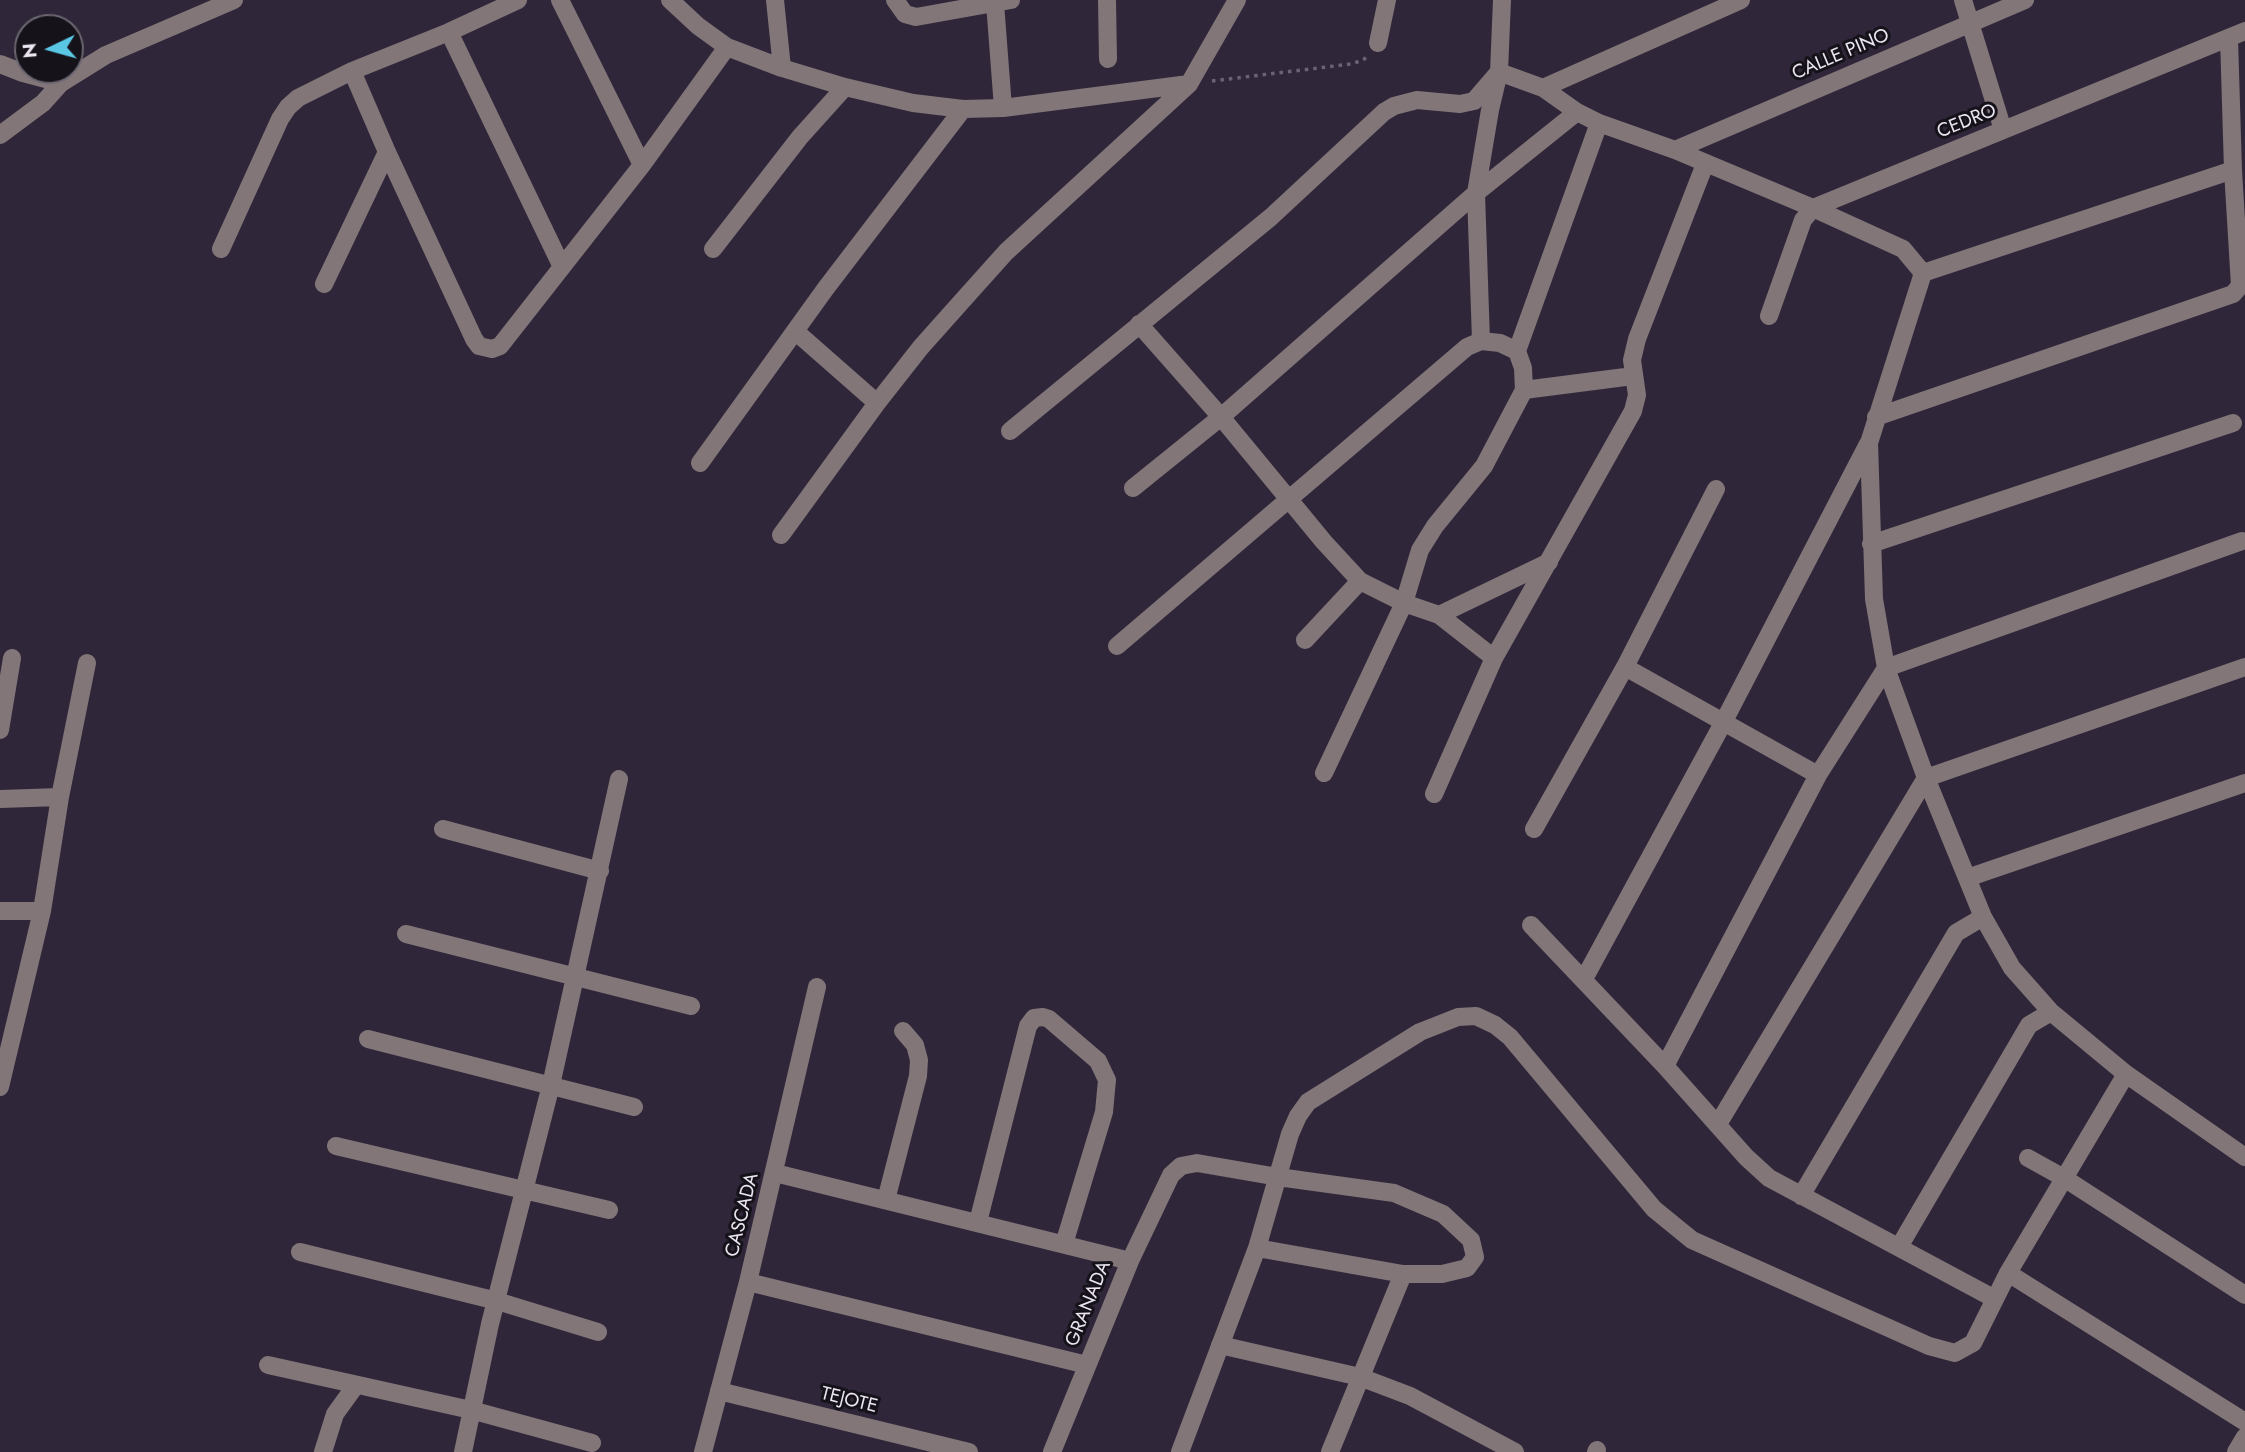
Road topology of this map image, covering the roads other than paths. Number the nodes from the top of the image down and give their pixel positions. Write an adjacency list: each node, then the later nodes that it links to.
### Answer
1 (234, 0): 22 (street)
2 (518, 0): 16 (street)
3 (560, 0): 38 (street)
4 (670, 0): 19 (street)
5 (775, 0): 21 (street)
6 (895, 0): 14 (street)
7 (1107, 0): 20 (street)
8 (1237, 0): 26 (street)
9 (1387, 0): 18 (street)
10 (1502, 0): 24 (street)
11 (1741, 0): 28 (street)
12 (1963, 0): 15 (street)
13 (2025, 0): 15 (street, CALLE PINO)
14 (1003, 1): 29 (street)
15 (1970, 22): 33 (street); 35 (street, CALLE PINO)
16 (449, 32): 23 (street); 44 (street)
17 (2237, 34): 33 (street, CEDRO); 39 (street)
18 (1378, 43)
19 (727, 47): 21 (street); 38 (street)
20 (1108, 59)
21 (782, 68): 27 (street)
22 (84, 69)
23 (352, 71): 36 (street); 42 (street)
24 (1499, 72): 28 (street); 40 (street); 48 (street)
25 (60, 84): 34 (street)
26 (1189, 84): 29 (street); 54 (street)
27 (845, 87): 30 (street); 43 (street)
28 (1543, 88): 31 (street)
29 (1003, 108): 30 (street)
30 (964, 109): 49 (street)
31 (1577, 112): 32 (street); 40 (street)
32 (1599, 123): 35 (street); 51 (street)
33 (2003, 130): 41 (street, CEDRO)
34 (0, 135)
35 (1675, 150): 37 (street)
36 (387, 152): 44 (street); 46 (street)
37 (1705, 164): 41 (street); 52 (street)
38 (642, 165): 44 (street)
39 (2233, 170): 45 (street); 55 (street)
40 (1475, 193): 50 (street); 56 (street)
41 (1813, 208): 45 (street); 47 (street)
42 (221, 249)
43 (713, 249)
44 (562, 267)
45 (1923, 272): 55 (street)
46 (324, 284)
47 (1769, 316)
48 (1139, 324): 56 (street); 58 (street)
49 (795, 331): 54 (street); 60 (street)
50 (1481, 341): 51 (street); 63 (street)
51 (1517, 351): 53 (street)
52 (1633, 376): 53 (street); 67 (street)
53 (1524, 390): 69 (street)
54 (877, 403): 64 (street)
55 (1876, 416): 59 (street)
56 (1221, 417): 61 (street); 63 (street)
57 (2232, 423): 66 (street)
58 (1010, 431)
59 (1869, 443): 66 (street); 79 (street)
60 (700, 463)
61 (1133, 488)
62 (1716, 489): 76 (street)
63 (1288, 498): 68 (street); 72 (street)
64 (781, 535)
65 (2242, 541): 78 (street)
66 (1871, 544): 78 (street)
67 (1549, 562): 70 (street); 74 (street)
68 (1360, 581): 69 (street); 71 (street)
69 (1404, 603): 70 (street); 81 (street)
70 (1439, 615): 74 (street)
71 (1305, 640)
72 (1117, 646)
73 (12, 658): 80 (street)
74 (1493, 658): 86 (street)
75 (87, 663): 87 (street)
76 (1625, 667): 79 (street); 90 (street)
77 (2245, 667): 83 (street)
78 (1886, 668): 82 (street); 83 (street)
79 (1723, 723): 82 (street); 99 (street)
80 (0, 730)
81 (1324, 773)
82 (1818, 775): 106 (street)
83 (1926, 778): 92 (street); 111 (street)
84 (619, 779): 91 (street)
85 (2245, 783): 92 (street)
86 (1434, 794)
87 (60, 797): 88 (street); 94 (street)
88 (0, 799)
89 (443, 829): 91 (street)
90 (1534, 829)
91 (600, 871): 98 (street)
92 (1967, 878): 95 (street)
93 (0, 911): 94 (street)
94 (42, 911): 104 (street)
95 (1983, 917): 102 (street); 119 (street)
96 (1531, 925): 99 (street)
97 (407, 934): 98 (street)
98 (575, 975): 101 (street); 108 (street)
99 (1584, 979): 106 (street)
100 (817, 987): 115 (street, CASCADA)
101 (691, 1006)
102 (2051, 1012): 107 (street); 124 (street)
103 (903, 1031): 120 (street)
104 (5, 1039): 109 (street)
105 (368, 1039): 108 (street)
106 (1665, 1066): 111 (street)
107 (2126, 1074): 113 (street); 117 (street)
108 (551, 1085): 110 (street); 118 (street)
109 (0, 1087)
110 (634, 1107)
111 (1718, 1124): 119 (street)
112 (336, 1146): 118 (street)
113 (2245, 1157)
114 (2028, 1158): 117 (street)
115 (775, 1173): 120 (street); 130 (street, CASCADA)
116 (1278, 1177): 125 (street); 127 (street, GRANADA); 129 (street); 132 (street)
117 (2064, 1178): 128 (street); 131 (street)
118 (526, 1189): 121 (street); 133 (street)
119 (1801, 1196): 124 (street)
120 (886, 1199): 122 (street)
121 (609, 1210)
122 (978, 1222): 123 (street); 123 (street)
123 (1064, 1244): 127 (street)
124 (1899, 1247): 132 (street)
125 (1257, 1248): 129 (street); 135 (street)
126 (300, 1252): 133 (street)
127 (1130, 1261): 137 (street, GRANADA)
128 (2008, 1273): 132 (street); 142 (street)
129 (1403, 1274): 138 (street)
130 (748, 1282): 137 (street); 140 (street, CASCADA)
131 (2245, 1295)
132 (1995, 1299)
133 (497, 1301): 134 (street); 141 (street)
134 (598, 1332)
135 (1220, 1345): 138 (street); 145 (street)
136 (268, 1365): 139 (street)
137 (1087, 1365): 150 (street, GRANADA)
138 (1360, 1377): 151 (street); 152 (street)
139 (356, 1385): 141 (street); 146 (street)
140 (719, 1391): 148 (street, CASCADA); 149 (street, TEJOTE)
141 (471, 1410): 144 (street); 147 (street)
142 (2245, 1422)
143 (2245, 1437): 153 (street)
144 (592, 1444)
145 (1185, 1451)
146 (323, 1452)
147 (463, 1452)
148 (703, 1452)
149 (969, 1452)
150 (1052, 1452)
151 (1330, 1452)
152 (1515, 1452)
153 (2236, 1452)

